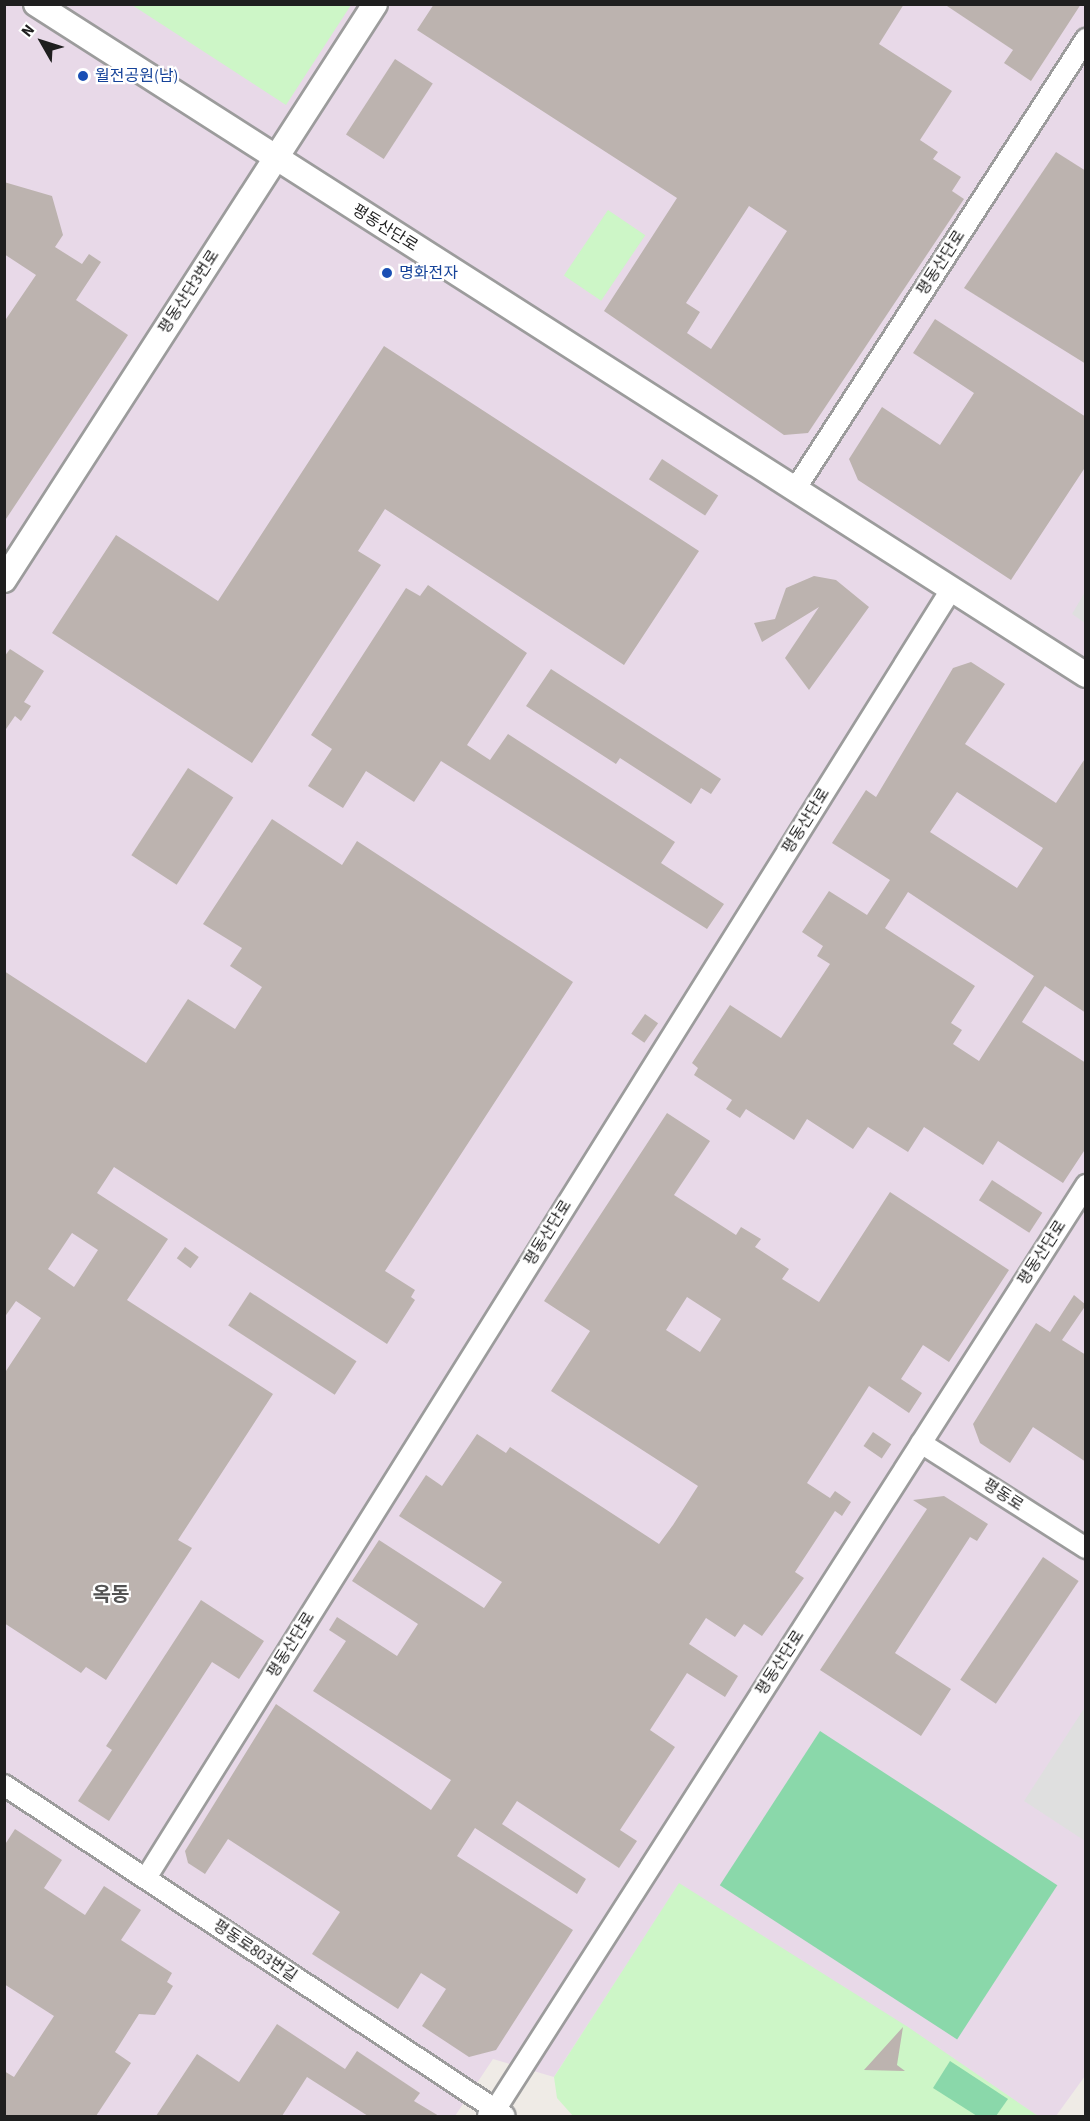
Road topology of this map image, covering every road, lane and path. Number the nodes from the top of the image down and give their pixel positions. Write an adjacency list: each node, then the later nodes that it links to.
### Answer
1 (36, 4): 4 (street, 평동산단로)
2 (375, 4): 4 (street, 평동산단3번로)
3 (1086, 39): 5 (street, 평동산단로)
4 (275, 159): 5 (street, 평동산단로); 6 (street, 평동산단3번로)
5 (796, 488): 7 (street, 평동산단로)
6 (4, 580)
7 (952, 588): 8 (street, 평동산단로); 13 (street, 평동산단로)
8 (1086, 675)
9 (1086, 1185): 10 (street, 평동산단로)
10 (921, 1443): 11 (street, 평동로); 14 (street, 평동산단로)
11 (1086, 1548)
12 (4, 1785): 13 (street, 평동로803번길)
13 (146, 1878): 14 (street, 평동로803번길)
14 (497, 2114)

